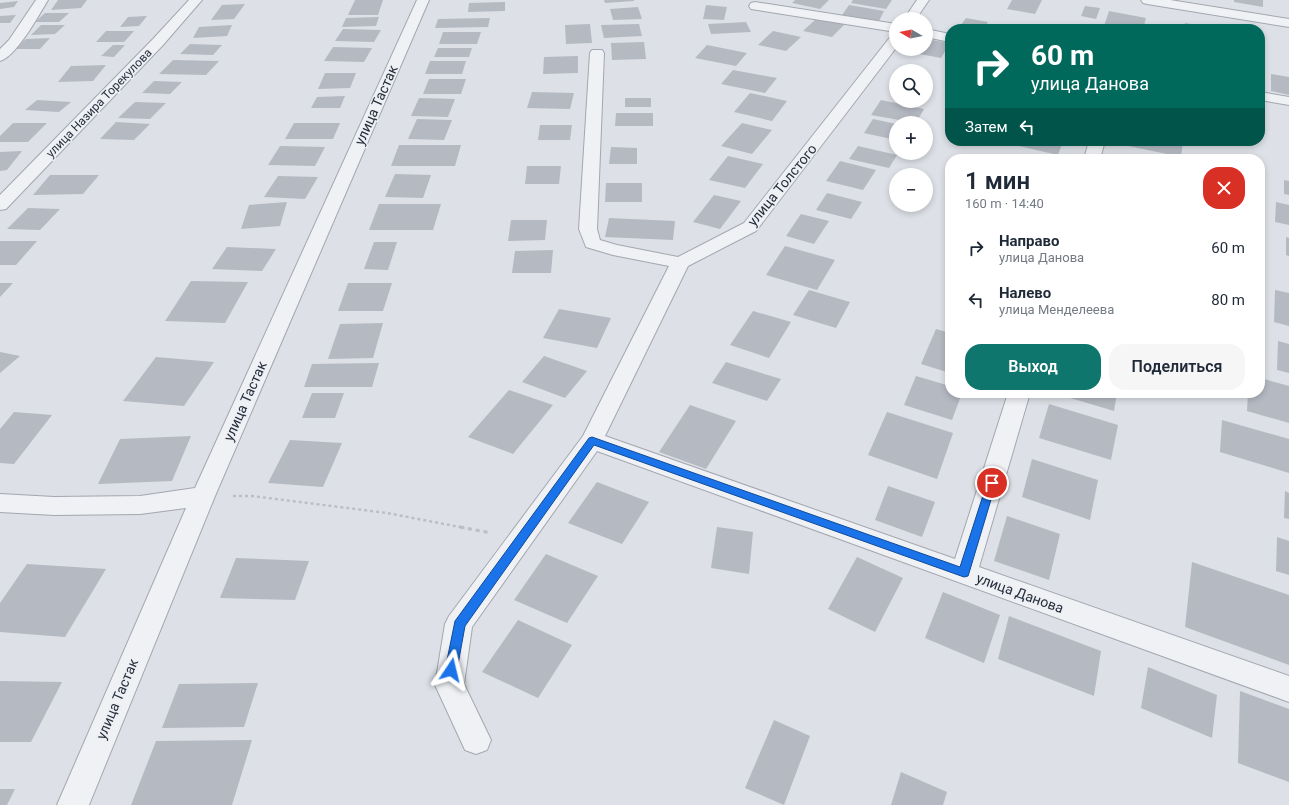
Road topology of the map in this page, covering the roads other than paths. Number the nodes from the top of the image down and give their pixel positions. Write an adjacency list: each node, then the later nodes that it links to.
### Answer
1 (42, 0): 14 (street)
2 (196, 0): 17 (street, улица Назира Торекулова)
3 (423, 0): 21 (street, улица Тастак)
4 (923, 0): 7 (street)
5 (1147, 0): 8 (street)
6 (754, 6): 9 (street)
7 (915, 12)
8 (1289, 23)
9 (889, 27)
10 (933, 34): 11 (street)
11 (945, 37)
12 (889, 48): 18 (street, улица Толстого)
13 (597, 53): 18 (street)
14 (0, 57)
15 (1265, 97): 16 (street)
16 (1289, 101)
17 (0, 205)
18 (680, 263): 20 (street)
19 (1017, 398): 23 (street)
20 (592, 440): 23 (street, улица Данова); 25 (street)
21 (203, 496): 22 (street); 26 (street, улица Тастак)
22 (0, 502)
23 (964, 573): 24 (street, улица Данова)
24 (1289, 689)
25 (476, 740)
26 (73, 805)

